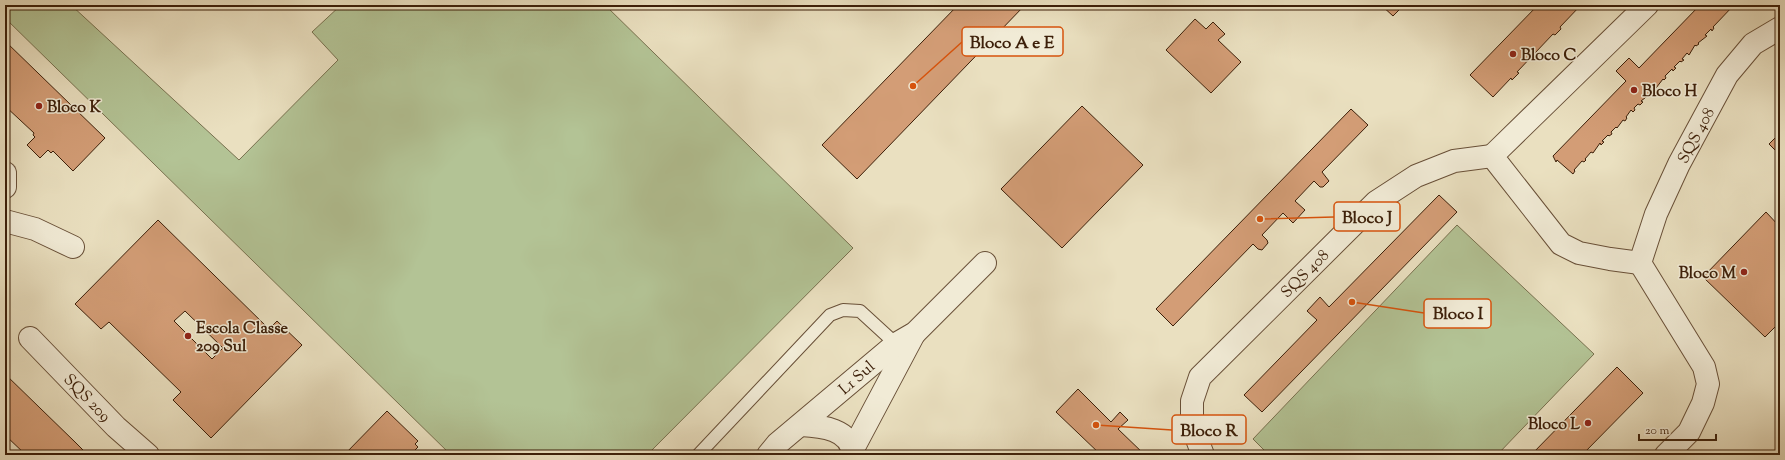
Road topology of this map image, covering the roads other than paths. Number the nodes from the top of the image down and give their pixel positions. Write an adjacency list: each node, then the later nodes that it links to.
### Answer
1 (1647, 5): 3 (street)
2 (1780, 28): 9 (street, SQS 408)
3 (1492, 156): 9 (street); 18 (street, SQS 408)
4 (5, 173): 5 (street)
5 (5, 186)
6 (5, 221): 7 (street)
7 (73, 247)
8 (985, 263): 10 (street, L1 Sul)
9 (1640, 263): 19 (street)
10 (915, 333): 12 (street, L1 Sul); 14 (street, L1 Sul)
11 (30, 338): 15 (street, SQS 209)
12 (896, 344): 13 (street, L1 Sul); 16 (lane)
13 (801, 425): 14 (street); 17 (street, L1 Sul)
14 (853, 452)
15 (148, 455)
16 (698, 455)
17 (768, 455)
18 (1203, 455)
19 (1666, 455)

